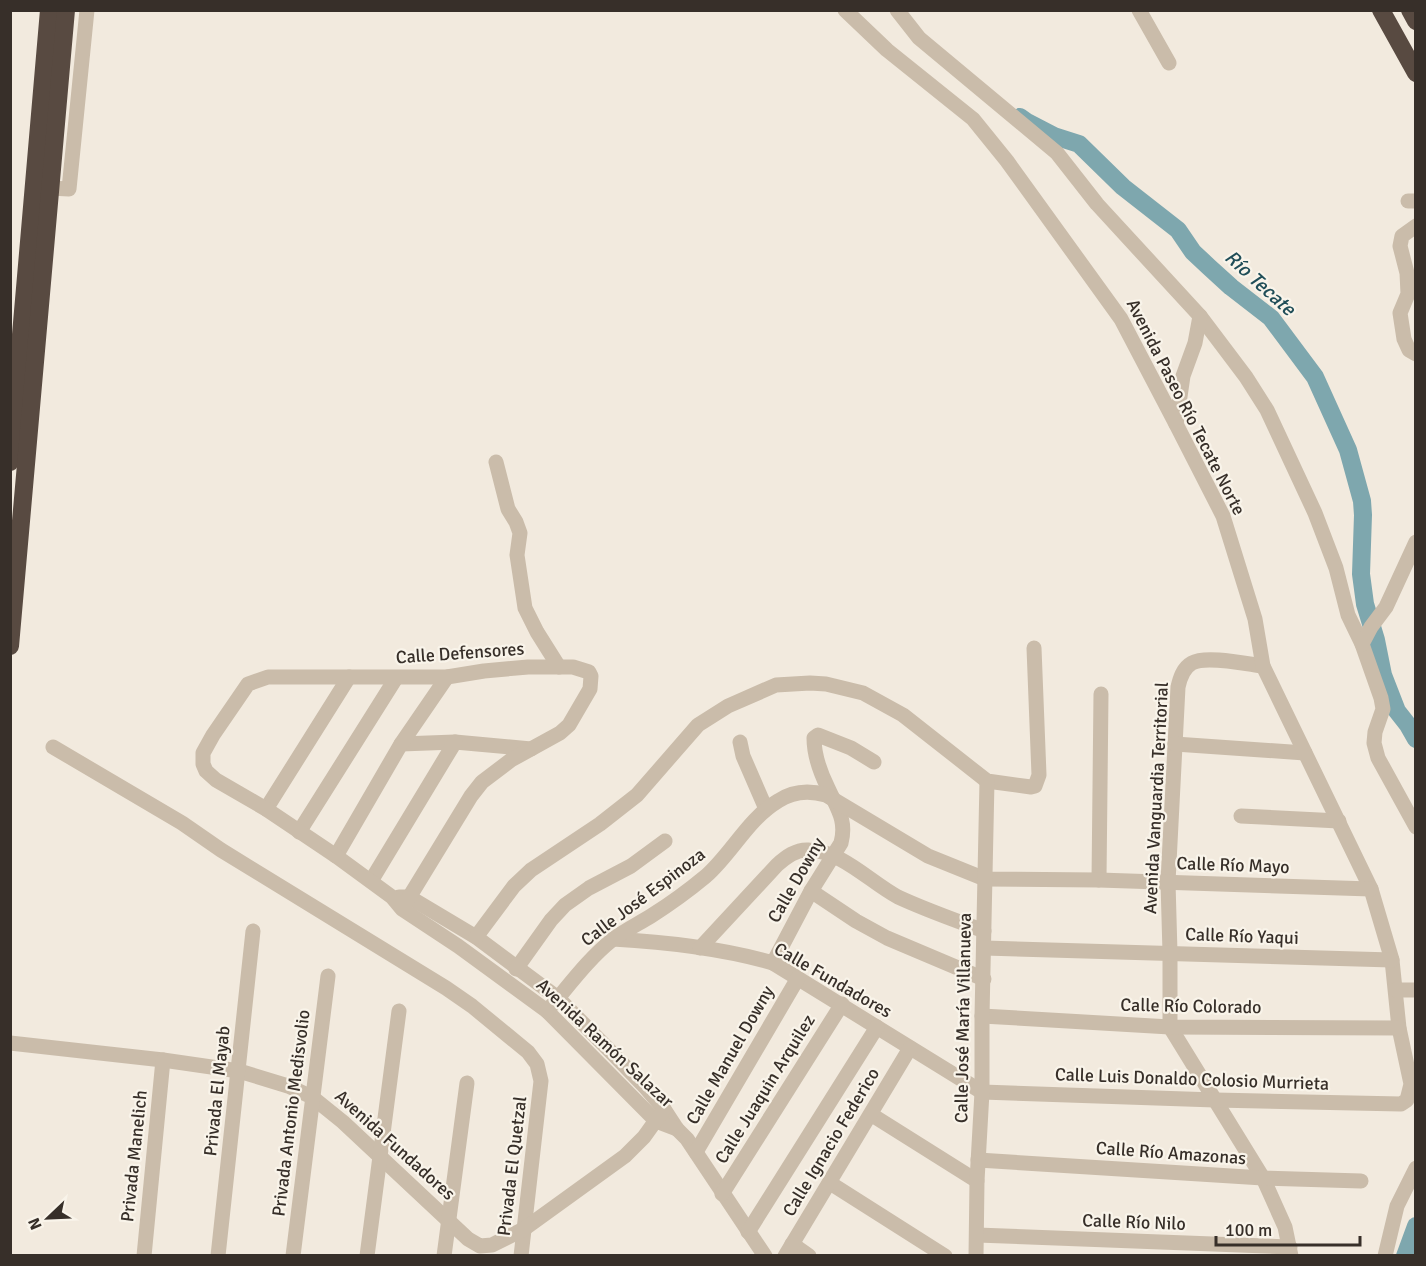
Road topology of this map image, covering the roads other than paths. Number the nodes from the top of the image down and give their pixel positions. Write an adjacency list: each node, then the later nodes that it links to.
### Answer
1 (49, 10): 17 (highway)
2 (66, 10): 12 (highway)
3 (87, 10): 12 (street)
4 (845, 10): 16 (street, Avenida Paseo Río Tecate Norte)
5 (897, 10): 14 (street)
6 (1139, 10): 10 (street)
7 (1382, 10): 11 (highway)
8 (1410, 10): 9 (highway)
9 (1416, 21)
10 (1168, 63)
11 (1416, 73)
12 (50, 188): 21 (highway)
13 (1416, 226): 15 (street)
14 (1200, 316): 16 (street); 20 (street)
15 (1416, 354)
16 (1176, 424): 23 (street, Avenida Paseo Río Tecate Norte)
17 (10, 462)
18 (496, 462): 24 (street)
19 (1416, 542): 20 (street)
20 (1362, 644): 44 (street)
21 (10, 646)
22 (1034, 648): 38 (street)
23 (1263, 666): 32 (street, Avenida Vanguardia Territorial); 35 (street, Avenida Paseo Río Tecate Norte)
24 (559, 667): 26 (street, Calle Defensores); 34 (street, Calle Defensores)
25 (349, 677): 27 (street, Calle Defensores); 37 (street, Calle Defensores); 40 (street)
26 (447, 677): 27 (street, Calle Defensores); 31 (street)
27 (396, 678): 45 (street)
28 (1101, 694): 50 (street)
29 (455, 742): 31 (street); 34 (street); 51 (street)
30 (740, 742): 41 (street)
31 (401, 744): 47 (street)
32 (1175, 744): 35 (street); 52 (street, Avenida Vanguardia Territorial)
33 (53, 747): 101 (street, Privada El Quetzal)
34 (531, 749): 55 (street)
35 (1305, 753): 43 (street, Avenida Paseo Río Tecate Norte)
36 (874, 762): 39 (street, Calle Downy)
37 (216, 780): 40 (street, Avenida Ramón Salazar)
38 (987, 781): 49 (street, Calle José María Villanueva); 58 (street)
39 (834, 800): 41 (street, Calle José Espinoza); 48 (street, Calle Downy); 49 (street, Calle José Espinoza)
40 (267, 809): 45 (street, Avenida Ramón Salazar)
41 (766, 809): 59 (street, Calle José Espinoza)
42 (1241, 816): 43 (street)
43 (1339, 821): 53 (street, Avenida Paseo Río Tecate Norte)
44 (1416, 827)
45 (299, 832): 47 (street, Avenida Ramón Salazar)
46 (665, 841): 65 (street)
47 (336, 856): 51 (street, Avenida Ramón Salazar)
48 (832, 856): 54 (street, Calle Downy); 57 (street); 60 (street)
49 (985, 879): 50 (street, Calle Río Mayo); 57 (street, Calle José María Villanueva)
50 (1099, 880): 52 (street, Calle Río Mayo)
51 (371, 881): 55 (street, Avenida Ramón Salazar)
52 (1168, 882): 53 (street, Calle Río Mayo); 62 (street, Avenida Vanguardia Territorial)
53 (1371, 889): 63 (street, Avenida Paseo Río Tecate Norte)
54 (811, 891): 64 (street, Calle Downy); 68 (street)
55 (401, 901): 58 (street, Avenida Ramón Salazar); 74 (street, Avenida Ramón Salazar)
56 (253, 931): 82 (street, Privada El Mayab)
57 (984, 931): 61 (street, Calle José María Villanueva)
58 (476, 937): 65 (street, Avenida Ramón Salazar)
59 (613, 939): 60 (street, Calle Fundadores); 71 (street, Calle José Espinoza)
60 (700, 948): 64 (street, Calle Fundadores)
61 (984, 948): 62 (street, Calle Río Yaqui); 68 (street, Calle José María Villanueva)
62 (1170, 953): 63 (street, Calle Río Yaqui); 77 (street, Avenida Vanguardia Territorial)
63 (1392, 960): 69 (street, Avenida Paseo Río Tecate Norte)
64 (773, 963): 67 (street, Calle Fundadores)
65 (516, 969): 71 (street, Avenida Ramón Salazar)
66 (328, 976): 86 (street, Privada Antonio Medisvolio)
67 (798, 978): 72 (street, Calle Fundadores); 91 (street, Calle Manuel Downy)
68 (984, 979): 75 (street, Calle José María Villanueva)
69 (1396, 990): 70 (street); 78 (street, Avenida Paseo Río Tecate Norte)
70 (1416, 990)
71 (558, 998): 74 (street, Calle José Espinoza); 89 (street, Avenida Ramón Salazar)
72 (842, 1004): 76 (street, Calle Fundadores); 99 (street, Calle Juaquin Arquilez)
73 (399, 1011): 92 (street)
74 (547, 1011): 89 (street, Avenida Ramón Salazar)
75 (982, 1016): 77 (street, Calle Río Colorado); 85 (street, Calle José María Villanueva)
76 (877, 1027): 80 (street, Calle Fundadores); 102 (street)
77 (1170, 1027): 78 (street, Calle Río Colorado); 87 (street)
78 (1399, 1028): 83 (street, Avenida Paseo Río Tecate Norte)
79 (10, 1043): 81 (street, Avenida Fundadores)
80 (910, 1048): 85 (street, Calle Fundadores); 90 (street, Calle Ignacio Federico)
81 (163, 1060): 82 (street, Avenida Fundadores); 106 (street, Privada Manelich)
82 (239, 1071): 86 (street, Avenida Fundadores); 107 (street, Privada El Mayab)
83 (1413, 1080): 88 (street, Avenida Paseo Río Tecate Norte)
84 (468, 1083): 100 (street)
85 (982, 1092): 87 (street, Calle Luis Donaldo Colosio Murrieta); 93 (street, Calle José María Villanueva)
86 (312, 1097): 92 (street, Avenida Fundadores); 108 (street, Privada Antonio Medisvolio)
87 (1215, 1100): 88 (street, Calle Luis Donaldo Colosio Murrieta); 95 (street)
88 (1401, 1104)
89 (660, 1115): 91 (street, Avenida Ramón Salazar); 101 (street, Avenida Fundadores)
90 (872, 1115): 97 (street); 98 (street, Calle Ignacio Federico)
91 (696, 1152): 99 (street, Avenida Ramón Salazar)
92 (380, 1155): 100 (street, Avenida Fundadores); 109 (street)
93 (978, 1160): 95 (street, Calle Río Amazonas); 97 (street, Calle José María Villanueva)
94 (1416, 1168): 116 (street)
95 (1263, 1178): 96 (street, Calle Río Amazonas); 105 (street)
96 (1361, 1181)
97 (976, 1182): 103 (street, Calle José María Villanueva)
98 (830, 1183): 104 (street, Calle Ignacio Federico); 114 (street)
99 (722, 1194): 102 (street, Avenida Ramón Salazar)
100 (448, 1220): 101 (street, Avenida Fundadores); 110 (street)
101 (524, 1229): 111 (street, Privada El Quetzal)
102 (748, 1232): 112 (street, Avenida Ramón Salazar)
103 (977, 1235): 105 (street, Calle Río Nilo); 115 (street, Calle José María Villanueva)
104 (789, 1250): 113 (street)
105 (1290, 1251)
106 (144, 1256)
107 (218, 1256)
108 (293, 1256)
109 (367, 1256)
110 (444, 1256)
111 (521, 1256)
112 (765, 1256)
113 (809, 1256)
114 (945, 1256)
115 (976, 1256)
116 (1385, 1256)

